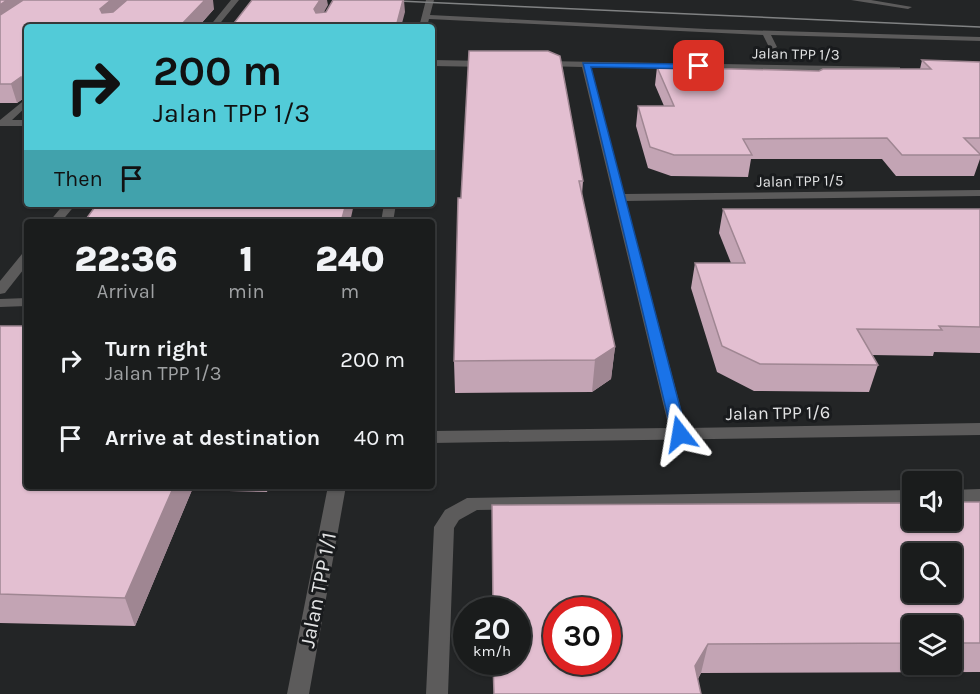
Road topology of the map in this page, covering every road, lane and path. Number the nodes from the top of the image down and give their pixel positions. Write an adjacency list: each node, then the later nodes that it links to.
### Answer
1 (235, 0): 6 (street)
2 (429, 0): 5 (street)
3 (855, 0): 4 (street)
4 (908, 7)
5 (425, 17): 7 (street); 8 (street)
6 (215, 24)
7 (424, 24)
8 (765, 32): 9 (street); 10 (street)
9 (980, 39)
10 (773, 47)
11 (435, 63): 12 (street)
12 (503, 64)
13 (527, 64): 14 (street, Jalan TPP 1/3)
14 (586, 65): 15 (street, Jalan TPP 1/3); 24 (street)
15 (656, 66): 16 (street, Jalan TPP 1/3); 18 (street)
16 (761, 67): 17 (street, Jalan TPP 1/3); 19 (street)
17 (911, 69)
18 (659, 78)
19 (773, 78)
20 (24, 104): 21 (street)
21 (2, 123): 22 (street)
22 (24, 123)
23 (980, 193): 24 (street, Jalan TPP 1/5)
24 (620, 198): 32 (street)
25 (68, 207): 26 (street)
26 (58, 219)
27 (24, 261): 28 (street)
28 (0, 290)
29 (24, 302): 30 (street)
30 (0, 303)
31 (977, 433): 32 (street, Jalan TPP 1/6)
32 (680, 434): 33 (street, Jalan TPP 1/6)
33 (435, 437)
34 (336, 489): 38 (street, Jalan TPP 1/1)
35 (980, 496): 37 (street)
36 (902, 497): 39 (street)
37 (962, 497)
38 (298, 694)
39 (437, 694)

